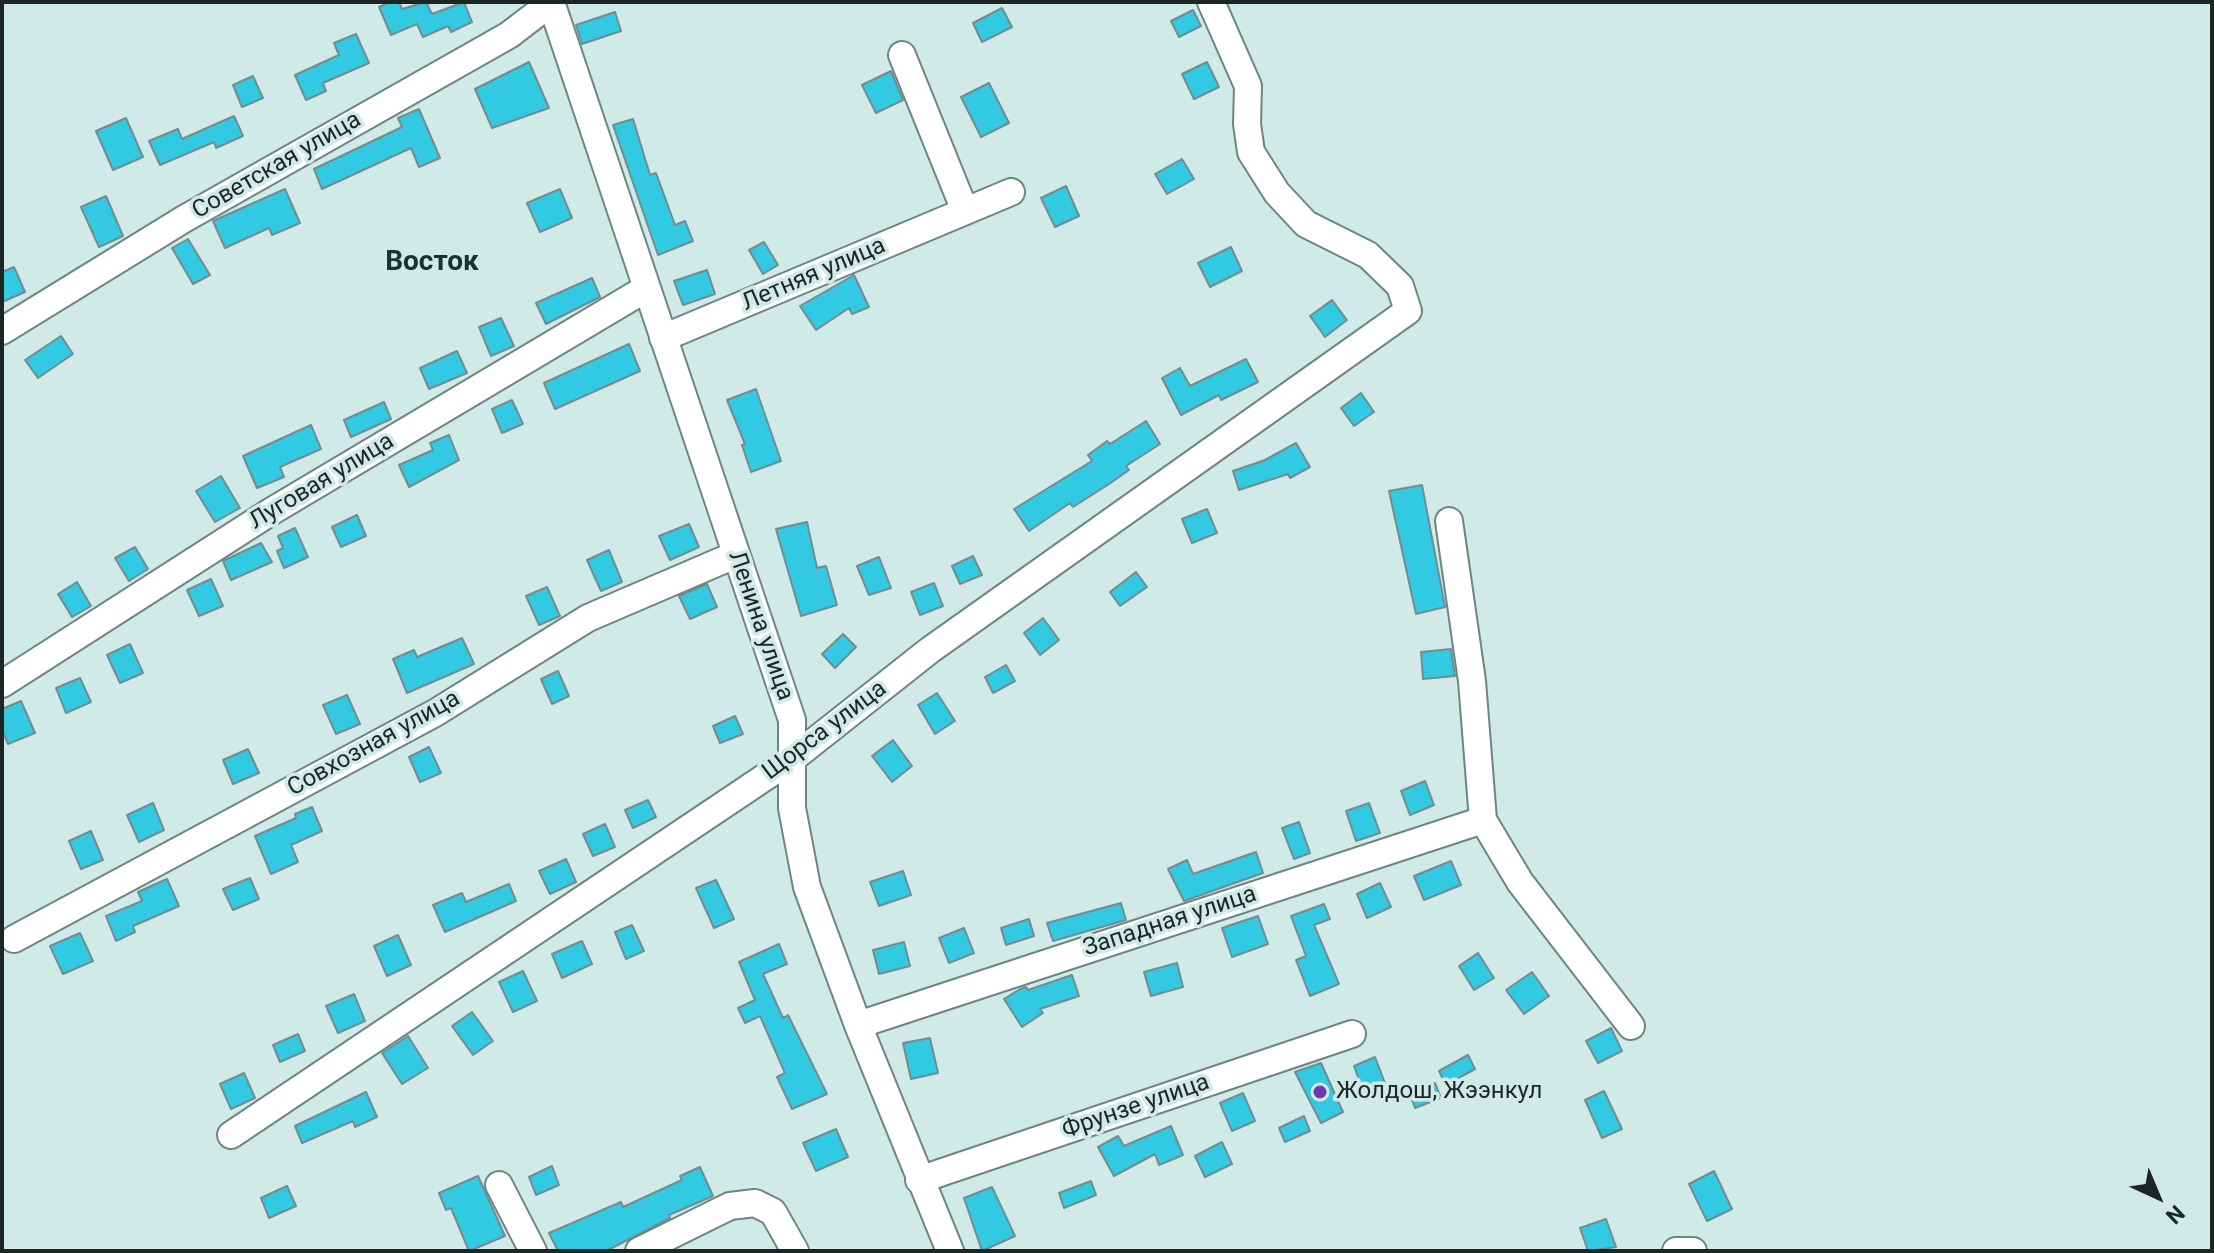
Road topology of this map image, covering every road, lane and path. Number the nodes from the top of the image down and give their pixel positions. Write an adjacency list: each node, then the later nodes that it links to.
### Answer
1 (552, 2): 6 (street, Ленина улица); 7 (street, Советская улица)
2 (1211, 2): 12 (street, Щорса улица)
3 (902, 55): 5 (street)
4 (1011, 192): 5 (street, Летняя улица)
5 (965, 211): 8 (street, Летняя улица)
6 (647, 288): 8 (street, Ленина улица); 11 (street, Луговая улица)
7 (2, 331)
8 (663, 338): 10 (street, Ленина улица)
9 (1449, 521): 13 (street)
10 (735, 555): 12 (street, Ленина улица); 14 (street, Совхозная улица)
11 (2, 684)
12 (792, 759): 15 (street, Ленина улица); 18 (street, Щорса улица)
13 (1483, 820): 15 (street, Западная улица); 16 (street)
14 (14, 939)
15 (858, 1025): 19 (street, Ленина улица)
16 (1631, 1026)
17 (1352, 1034): 19 (street, Фрунзе улица)
18 (231, 1135)
19 (919, 1180): 24 (street, Ленина улица)
20 (499, 1185): 21 (street)
21 (533, 1251)
22 (639, 1251): 23 (street)
23 (795, 1251)
24 (950, 1251)
25 (1676, 1251): 26 (street)
26 (1693, 1251)

